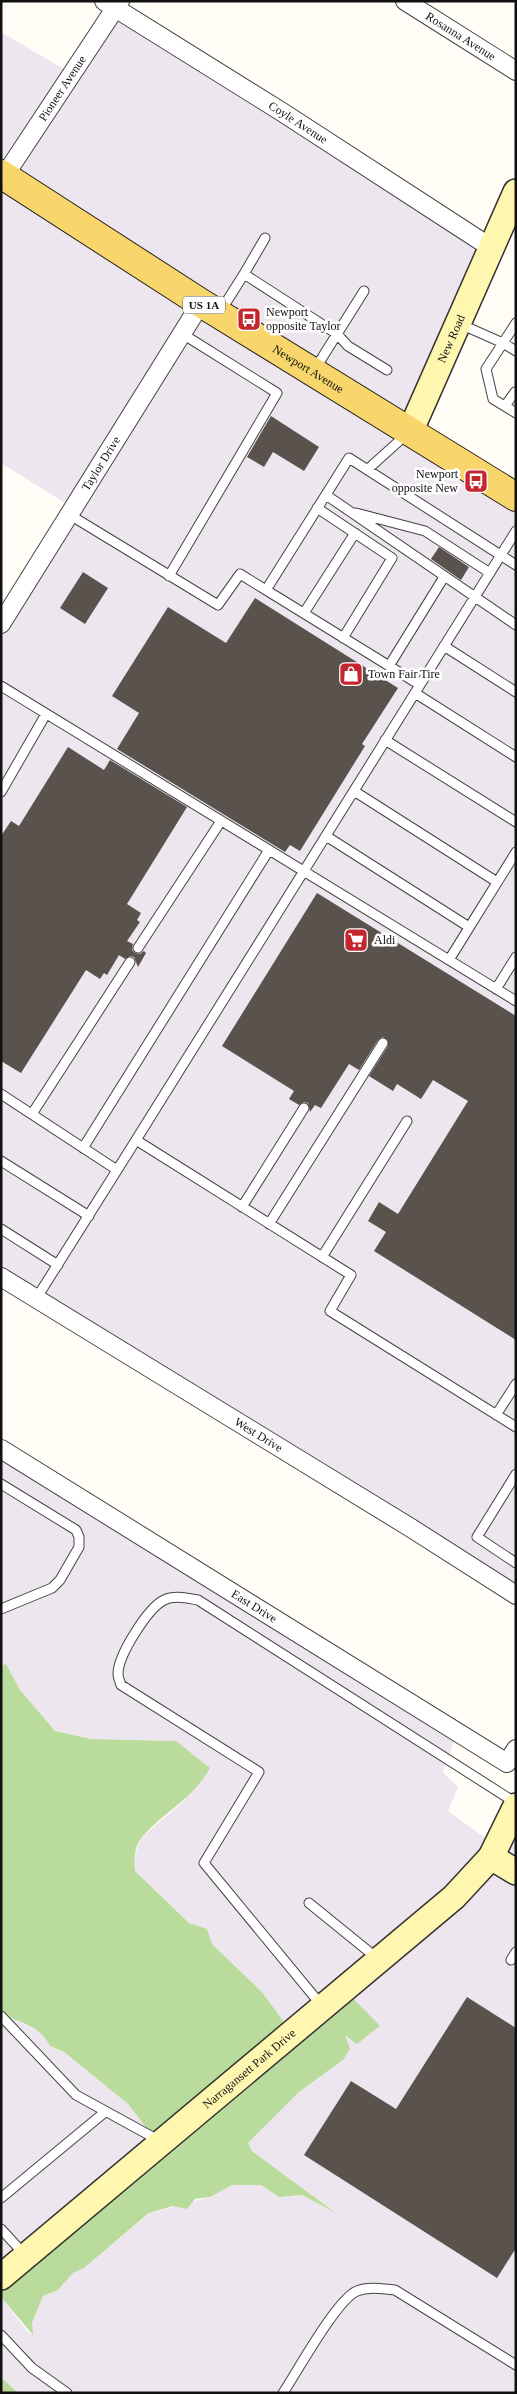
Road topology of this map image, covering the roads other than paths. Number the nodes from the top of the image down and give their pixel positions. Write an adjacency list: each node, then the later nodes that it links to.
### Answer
1 (405, 1): 3 (street, Rosanna Avenue)
2 (113, 4): 4 (street, Pioneer Avenue); 7 (street, Coyle Avenue)
3 (516, 71)
4 (2, 177): 10 (main road, Newport Avenue / US 1A)
5 (516, 192): 7 (street, New Road)
6 (265, 238): 8 (lane)
7 (490, 247): 11 (street, New Road)
8 (244, 274): 10 (lane); 14 (lane)
9 (364, 291): 14 (lane)
10 (210, 308): 13 (street, Taylor Drive); 18 (main road, Newport Avenue / US 1A)
11 (457, 323): 15 (lane); 22 (street, New Road)
12 (516, 323): 15 (lane)
13 (181, 333): 28 (street, Taylor Drive); 34 (lane)
14 (337, 334): 17 (lane); 18 (lane)
15 (503, 342): 16 (lane); 20 (lane)
16 (516, 351)
17 (387, 370)
18 (314, 371): 22 (main road, Newport Avenue / US 1A)
19 (515, 392): 20 (lane)
20 (505, 406): 21 (lane)
21 (516, 413)
22 (410, 432): 23 (lane, New Road); 25 (main road, Newport Avenue / US 1A)
23 (368, 470): 24 (lane); 31 (lane)
24 (326, 495): 26 (lane); 27 (lane)
25 (516, 497)
26 (317, 508): 30 (lane); 36 (lane)
27 (348, 510): 33 (lane); 35 (lane)
28 (70, 515): 34 (lane); 39 (street, Taylor Drive)
29 (516, 531): 31 (lane)
30 (355, 533): 38 (lane); 41 (lane)
31 (501, 555): 32 (lane); 33 (lane)
32 (516, 565)
33 (490, 573): 37 (lane)
34 (169, 576): 36 (lane)
35 (444, 577): 37 (lane); 43 (lane)
36 (266, 590): 38 (lane)
37 (474, 598): 40 (lane); 42 (lane)
38 (304, 613): 41 (lane)
39 (1, 624)
40 (516, 625)
41 (343, 638): 43 (lane)
42 (444, 646): 45 (lane); 46 (lane)
43 (389, 666): 45 (lane)
44 (1, 686): 47 (lane)
45 (417, 689): 48 (lane); 49 (lane)
46 (516, 692)
47 (46, 714): 51 (lane); 52 (lane)
48 (386, 740): 50 (lane); 53 (lane)
49 (516, 757)
50 (354, 791): 54 (lane); 58 (lane)
51 (1, 792)
52 (221, 821): 55 (lane); 60 (lane)
53 (516, 822)
54 (326, 836): 57 (lane); 59 (lane)
55 (269, 850): 57 (lane); 72 (lane)
56 (516, 852): 58 (lane)
57 (304, 872): 62 (lane); 71 (lane)
58 (497, 882): 59 (lane)
59 (469, 927): 62 (lane)
60 (138, 948)
61 (516, 957): 64 (lane)
62 (448, 960): 64 (lane)
63 (130, 962): 69 (lane)
64 (496, 989): 65 (lane)
65 (516, 1001)
66 (382, 1043): 77 (lane)
67 (1, 1094): 69 (lane)
68 (304, 1108): 75 (lane)
69 (32, 1114): 72 (lane)
70 (407, 1121): 79 (lane)
71 (136, 1140): 74 (lane); 75 (lane)
72 (84, 1148): 74 (lane)
73 (1, 1161): 76 (lane)
74 (117, 1170): 76 (lane)
75 (242, 1206): 77 (lane)
76 (89, 1216): 80 (lane)
77 (269, 1224): 79 (lane)
78 (1, 1229): 80 (lane)
79 (322, 1257): 84 (lane)
80 (58, 1265): 82 (lane)
81 (1, 1277): 82 (street, West Drive)
82 (36, 1299): 90 (street, West Drive)
83 (516, 1384): 84 (lane)
84 (496, 1415): 85 (lane)
85 (516, 1427)
86 (1, 1449): 92 (street, East Drive)
87 (516, 1474): 89 (lane)
88 (1, 1484): 91 (lane)
89 (516, 1563)
90 (516, 1595)
91 (1, 1609)
92 (512, 1756)
93 (516, 1805): 95 (street, Narragansett Park Drive); 99 (lane)
94 (516, 1848): 95 (street, Narragansett Park Drive)
95 (491, 1857): 96 (street); 98 (street, Narragansett Park Drive)
96 (516, 1872)
97 (309, 1903): 98 (lane)
98 (378, 1959): 99 (street, Narragansett Park Drive)
99 (323, 2007): 102 (street, Narragansett Park Drive)
100 (1, 2016): 101 (lane)
101 (105, 2112): 102 (lane); 103 (lane)
102 (163, 2142): 105 (street, Narragansett Park Drive)
103 (1, 2198)
104 (1, 2228): 105 (lane)
105 (26, 2256): 106 (street, Narragansett Park Drive)
106 (1, 2277)
107 (1, 2335): 109 (lane)
108 (516, 2365): 110 (lane)
109 (67, 2393)
110 (283, 2393)

